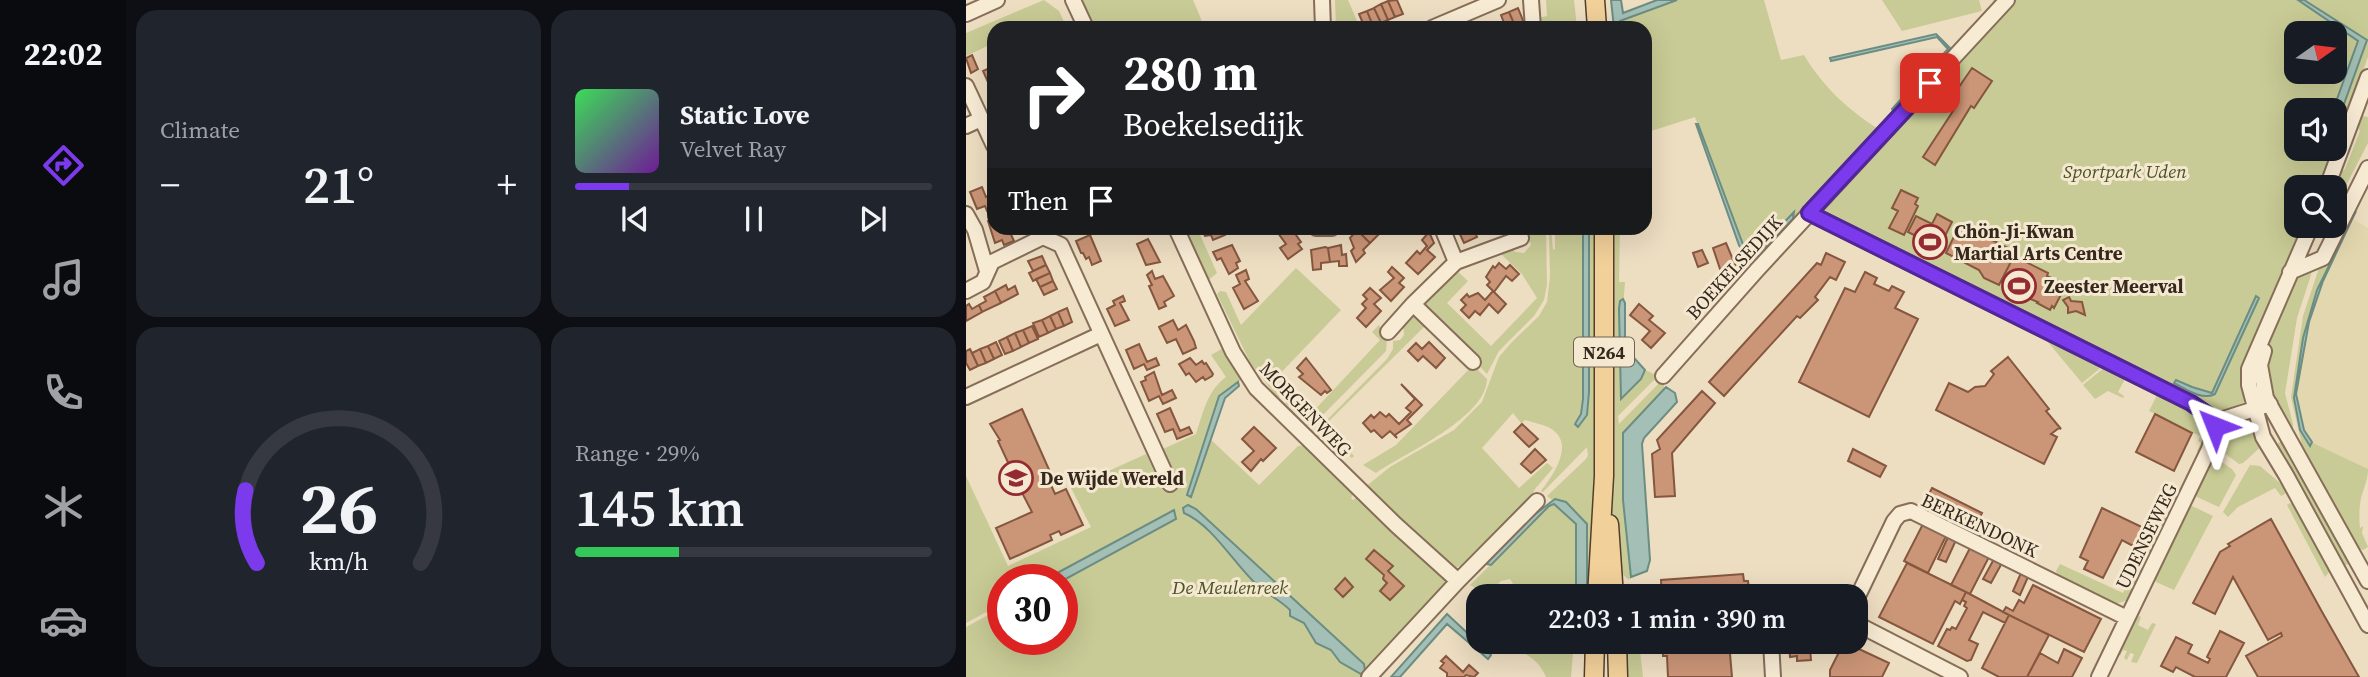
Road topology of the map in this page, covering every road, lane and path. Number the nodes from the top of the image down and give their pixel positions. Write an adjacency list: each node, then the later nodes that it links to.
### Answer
1 (997, 0): 8 (street)
2 (1073, 0): 9 (street)
3 (1322, 0): 10 (street)
4 (1498, 0): 11 (street)
5 (1531, 0): 12 (street)
6 (1595, 0): 13 (main road)
7 (2007, 0): 21 (street, BOEKELSEDIJK)
8 (966, 14)
9 (1083, 21)
10 (1323, 21)
11 (1448, 21)
12 (1532, 21)
13 (1596, 21)
14 (2368, 77): 20 (street)
15 (966, 86): 16 (street)
16 (981, 119): 17 (street); 18 (street)
17 (966, 126)
18 (987, 131)
19 (2368, 168): 32 (street)
20 (2331, 175)
21 (1809, 213): 39 (street, BOEKELSEDIJK); 43 (street)
22 (966, 214): 31 (street)
23 (1033, 235): 31 (street)
24 (1043, 235): 37 (street)
25 (1179, 235): 47 (street, MORGENWEG)
26 (1445, 235): 30 (street)
27 (1604, 235): 44 (main road, N264)
28 (1521, 238): 30 (street)
29 (2306, 238): 32 (street)
30 (1456, 262): 34 (street)
31 (987, 271): 33 (street)
32 (2290, 272): 35 (street)
33 (966, 291)
34 (1413, 304): 36 (street); 38 (street)
35 (2276, 304): 41 (street); 42 (street)
36 (1388, 332)
37 (1101, 334): 40 (street); 45 (street)
38 (1472, 362)
39 (1663, 376)
40 (966, 397)
41 (2270, 404): 42 (street); 48 (street)
42 (2254, 410): 43 (street); 53 (street)
43 (2217, 421): 52 (street, UDENSEWEG)
44 (1604, 476): 49 (main road, N264); 50 (main road, N264)
45 (1170, 484)
46 (1537, 502): 47 (street)
47 (1458, 581): 58 (street)
48 (2368, 581)
49 (1598, 584)
50 (1613, 584)
51 (1864, 584): 52 (street, BERKENDONK)
52 (2127, 618): 63 (street, UDENSEWEG)
53 (2368, 625)
54 (1868, 630): 62 (street)
55 (1595, 654): 59 (main road)
56 (1617, 654): 60 (main road)
57 (1772, 654): 61 (street)
58 (1369, 677)
59 (1594, 677)
60 (1618, 677)
61 (1773, 677)
62 (1960, 677)
63 (2099, 677)

